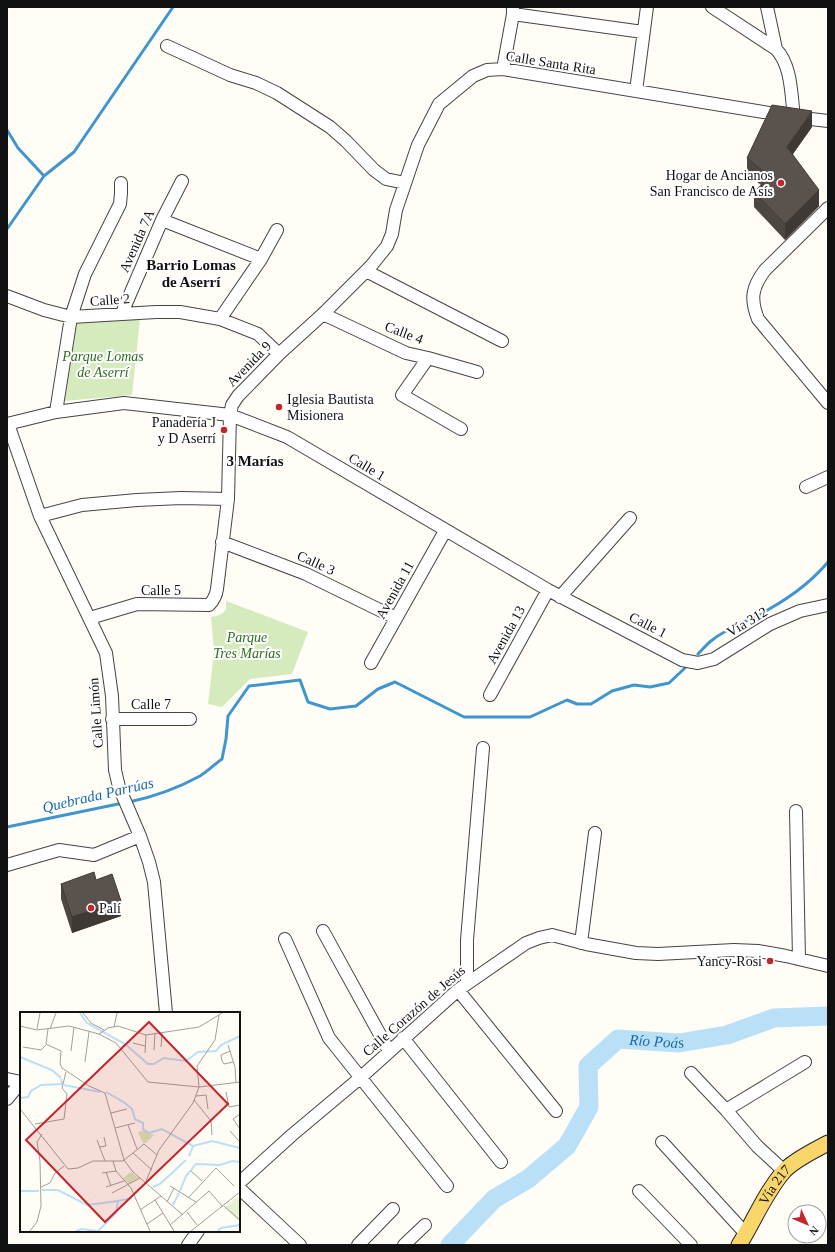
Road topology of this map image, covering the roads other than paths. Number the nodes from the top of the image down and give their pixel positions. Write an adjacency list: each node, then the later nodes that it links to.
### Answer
1 (647, 7): 5 (street)
2 (712, 7): 7 (street)
3 (767, 7): 7 (street)
4 (513, 10): 5 (street); 8 (street)
5 (643, 32): 9 (street)
6 (167, 46): 14 (street)
7 (776, 49): 10 (street)
8 (503, 69): 9 (street, Calle Santa Rita); 14 (street, Calle Santa Rita)
9 (636, 91): 10 (street, Calle Santa Rita)
10 (794, 118): 11 (street, Calle Santa Rita)
11 (828, 121)
12 (182, 181): 16 (street, Avenida 7A)
13 (121, 183): 23 (street)
14 (405, 183): 19 (street, Calle Santa Rita)
15 (828, 208): 29 (street)
16 (162, 220): 18 (street); 21 (street, Avenida 7A)
17 (277, 230): 18 (street)
18 (261, 259): 24 (street)
19 (366, 271): 22 (street, Avenida 9); 25 (street)
20 (7, 296): 23 (street, Calle 2)
21 (122, 313): 23 (street, Calle 2); 24 (street, Calle 2)
22 (323, 314): 26 (street, Avenida 9); 27 (street, Calle 4)
23 (71, 317): 30 (street)
24 (220, 319): 26 (street, Calle 2)
25 (502, 341)
26 (279, 354): 31 (street, Avenida 9)
27 (428, 358): 28 (street, Calle 4); 33 (street)
28 (477, 372)
29 (828, 403)
30 (56, 412): 31 (street, Calle 1); 32 (street, Calle 1)
31 (230, 415): 36 (street, Avenida 9); 39 (street, Calle 1)
32 (7, 424): 37 (street, Calle Limón)
33 (461, 428)
34 (828, 477): 35 (street)
35 (806, 487)
36 (228, 499): 37 (street); 40 (street, Avenida 9)
37 (40, 516): 45 (street, Calle Limón)
38 (630, 518): 42 (street)
39 (445, 531): 41 (street, Calle 1); 46 (street, Avenida 11)
40 (222, 542): 43 (street, Avenida 9); 46 (street, Calle 3)
41 (548, 590): 42 (street, Calle 1); 49 (street, Avenida 13)
42 (560, 597): 47 (street, Calle 1)
43 (209, 605): 45 (street, Calle 5)
44 (828, 605): 47 (street, Vía 312)
45 (90, 618): 50 (street, Calle Limón)
46 (396, 618): 48 (street, Avenida 11)
47 (682, 660)
48 (371, 663)
49 (490, 695)
50 (112, 719): 51 (street, Calle 7); 55 (street, Calle Limón)
51 (190, 719)
52 (484, 748): 62 (street)
53 (796, 811): 60 (street)
54 (595, 833): 59 (street)
55 (140, 836): 56 (street); 63 (street, Calle Limón)
56 (7, 865)
57 (323, 931): 65 (street)
58 (285, 940): 68 (street)
59 (581, 943): 60 (street, Calle Corazón de Jesús); 62 (street, Calle Corazón de Jesús)
60 (799, 959): 61 (street, Calle Corazón de Jesús)
61 (828, 966)
62 (462, 987): 64 (street, Calle Corazón de Jesús); 74 (street)
63 (166, 1012)
64 (403, 1038): 65 (street, Calle Corazón de Jesús); 77 (street)
65 (389, 1051): 68 (street, Calle Corazón de Jesús)
66 (805, 1062): 73 (street)
67 (691, 1073): 73 (street)
68 (360, 1078): 79 (street, Calle Corazón de Jesús); 80 (street)
69 (7, 1079): 70 (street)
70 (20, 1082)
71 (20, 1083): 72 (street)
72 (7, 1098)
73 (726, 1110): 78 (street)
74 (556, 1111)
75 (662, 1142): 86 (street)
76 (828, 1143): 78 (main road, Vía 217)
77 (501, 1162)
78 (784, 1171): 86 (main road, Vía 217)
79 (240, 1182)
80 (447, 1186)
81 (240, 1189): 88 (street)
82 (639, 1191): 91 (street)
83 (393, 1208): 89 (street)
84 (425, 1225): 90 (street)
85 (197, 1232): 87 (street)
86 (742, 1240)
87 (188, 1245)
88 (300, 1245)
89 (358, 1245)
90 (404, 1245)
91 (691, 1245)

